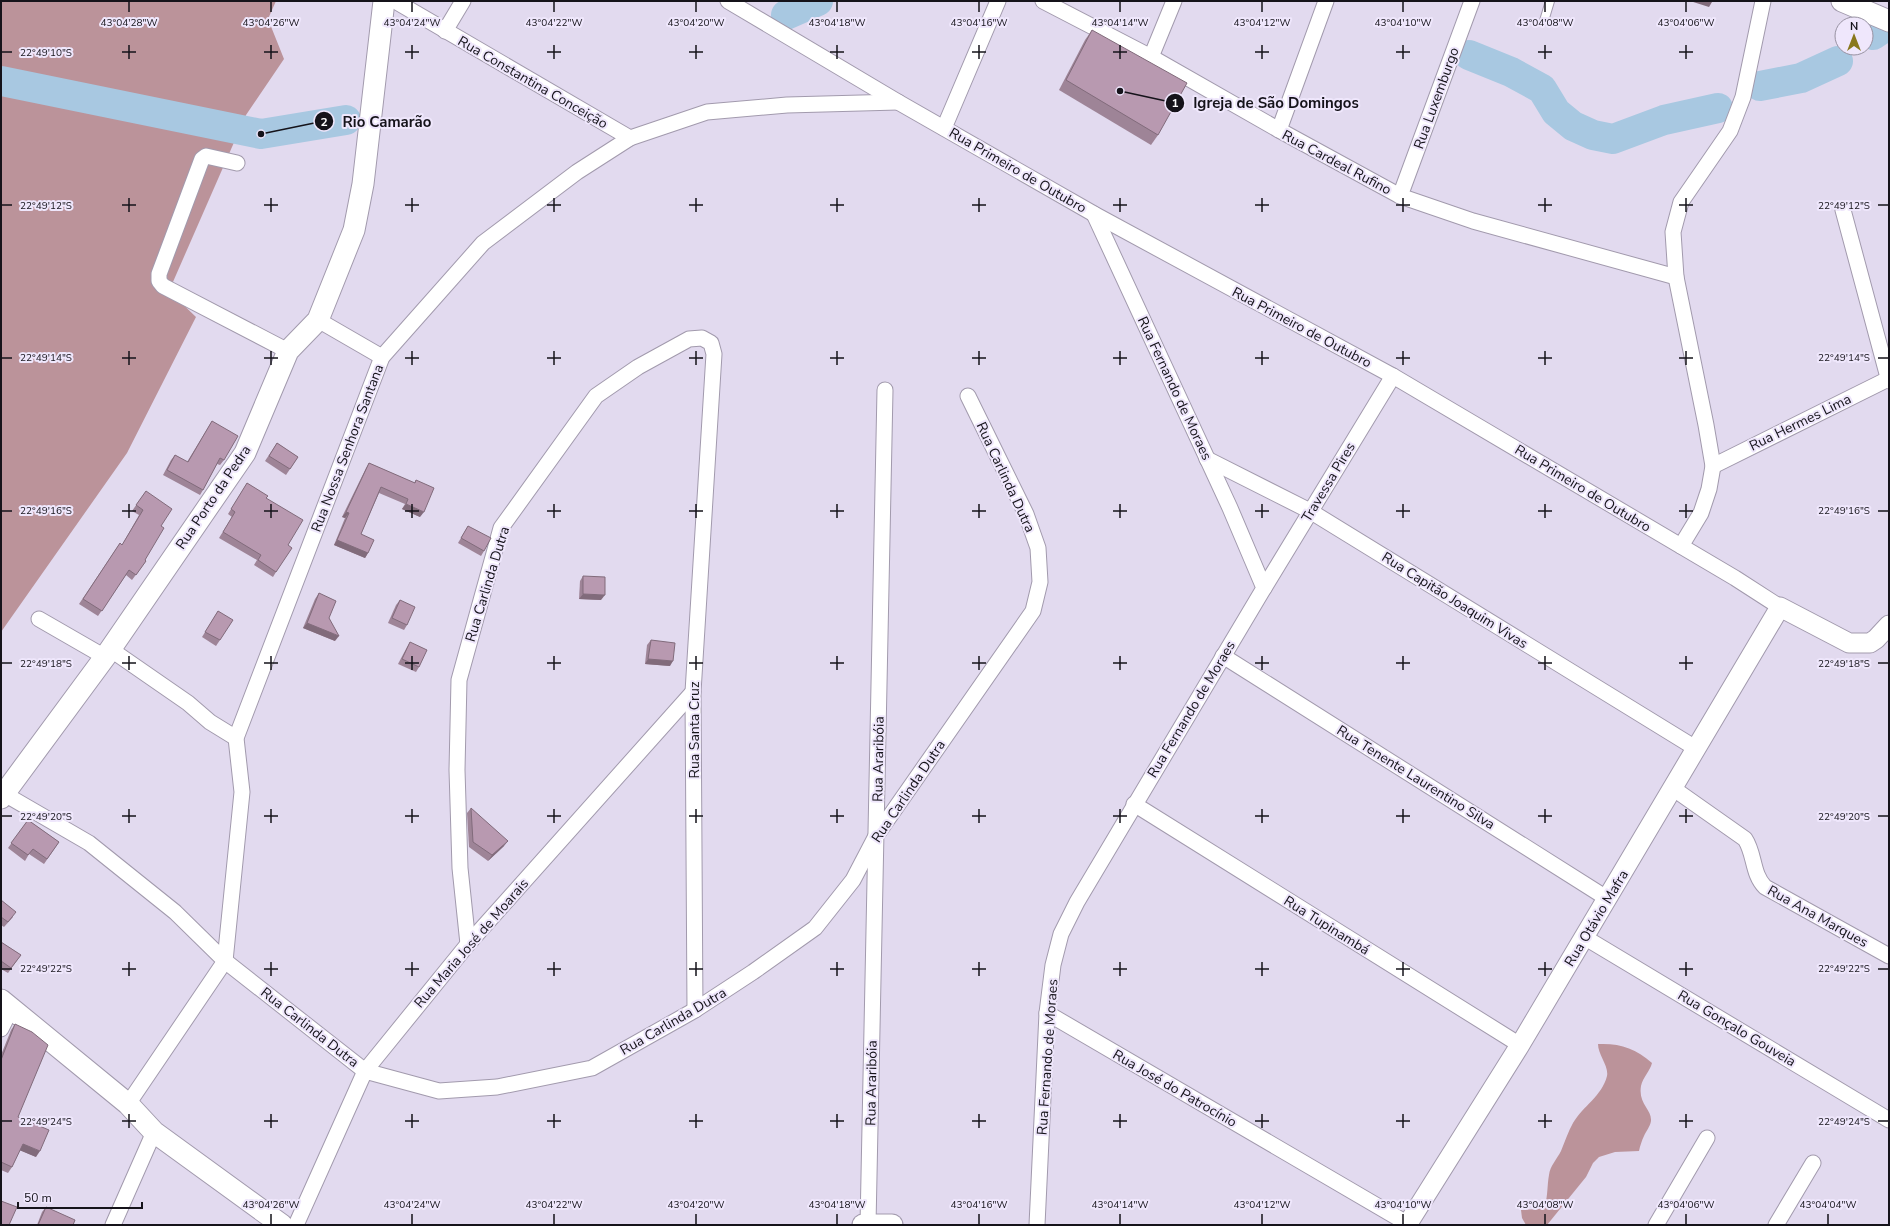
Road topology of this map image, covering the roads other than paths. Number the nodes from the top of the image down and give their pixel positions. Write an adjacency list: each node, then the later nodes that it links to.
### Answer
1 (384, 1): 26 (main road, Rua Porto da Pedra)
2 (395, 1): 15 (street, Rua Constantina Conceição)
3 (463, 1): 15 (street)
4 (728, 1): 17 (street, Rua Primeiro de Outubro)
5 (998, 1): 18 (street)
6 (1043, 1): 16 (street, Rua Cardeal Rufino)
7 (1174, 1): 16 (street)
8 (1326, 1): 19 (street)
9 (1472, 1): 22 (street, Rua Luxemburgo)
10 (1550, 1): 14 (lane)
11 (1763, 1): 25 (street)
12 (1842, 1): 13 (main road)
13 (1889, 20)
14 (1544, 21)
15 (445, 31): 20 (street, Rua Constantina Conceição)
16 (1151, 57): 19 (street, Rua Cardeal Rufino)
17 (898, 102): 18 (street, Rua Primeiro de Outubro); 20 (street, Rua Nossa Senhora Santana)
18 (944, 128): 24 (street, Rua Primeiro de Outubro)
19 (1279, 130): 22 (street, Rua Cardeal Rufino)
20 (630, 138): 29 (street, Rua Nossa Senhora Santana)
21 (237, 163): 27 (street)
22 (1400, 196): 25 (street, Rua Cardeal Rufino)
23 (1843, 210): 31 (street)
24 (1094, 214): 30 (street, Rua Primeiro de Outubro); 34 (street, Rua Fernando de Moraes)
25 (1676, 277): 35 (street)
26 (318, 320): 27 (main road, Rua Porto da Pedra); 29 (street)
27 (288, 351): 42 (main road, Rua Porto da Pedra)
28 (714, 354): 44 (street, Rua Santa Cruz); 53 (street, Rua Carlinda Dutra)
29 (382, 357): 45 (street, Rua Nossa Senhora Santana)
30 (1393, 376): 36 (street, Travessa Pires); 37 (street, Rua Primeiro de Outubro)
31 (1888, 380): 35 (street, Rua Hermes Lima)
32 (885, 390): 50 (street, Rua Araribóia)
33 (968, 396): 50 (street, Rua Carlinda Dutra)
34 (1207, 459): 36 (street, Rua Capitão Joaquim Vivas); 38 (street, Rua Fernando de Moraes)
35 (1713, 466): 37 (street)
36 (1310, 511): 38 (street, Travessa Pires); 46 (street, Rua Capitão Joaquim Vivas)
37 (1681, 546): 39 (street, Rua Primeiro de Outubro)
38 (1264, 588): 43 (street, Rua Fernando de Moraes)
39 (1780, 607): 41 (street, Rua Primeiro de Outubro); 46 (street, Rua Otávio Mafra)
40 (39, 619): 42 (street)
41 (1889, 625)
42 (107, 653): 45 (street); 48 (main road, Rua Porto da Pedra)
43 (1223, 656): 49 (street, Rua Fernando de Moraes); 51 (street, Rua Tenente Laurentino Silva)
44 (693, 692): 53 (street, Rua Maria José de Moarais); 57 (street, Rua Santa Cruz)
45 (236, 738): 55 (street, Rua Nossa Senhora Santana)
46 (1697, 749): 47 (street, Rua Otávio Mafra)
47 (1674, 789): 51 (street, Rua Otávio Mafra); 54 (street, Rua Ana Marques)
48 (2, 794): 55 (street, Rua Carlinda Dutra)
49 (1134, 804): 58 (street, Rua Fernando de Moraes); 60 (street, Rua Tupinambá)
50 (876, 836): 57 (street, Rua Carlinda Dutra); 70 (street, Rua Araribóia)
51 (1608, 899): 52 (street, Rua Otávio Mafra)
52 (1584, 937): 60 (street, Rua Otávio Mafra); 63 (street, Rua Gonçalo Gouveia)
53 (468, 944): 61 (street, Rua Maria José de Moarais)
54 (1889, 956)
55 (225, 961): 61 (street, Rua Carlinda Dutra); 62 (street)
56 (6, 1003): 59 (street); 62 (main road)
57 (695, 1010): 61 (street, Rua Carlinda Dutra)
58 (1047, 1012): 72 (street, Rua Fernando de Moraes); 73 (street, Rua José do Patrocínio)
59 (1, 1028)
60 (1520, 1045): 73 (street, Rua Otávio Mafra)
61 (364, 1070): 69 (street, Rua Maria José de Moarais)
62 (128, 1104): 64 (main road)
63 (1889, 1120)
64 (154, 1132): 67 (street); 68 (main road)
65 (1707, 1138): 74 (street)
66 (1813, 1163): 75 (street)
67 (113, 1225)
68 (282, 1225)
69 (296, 1225)
70 (867, 1225): 71 (main road)
71 (892, 1225)
72 (1037, 1225)
73 (1408, 1225)
74 (1656, 1225)
75 (1776, 1225)

